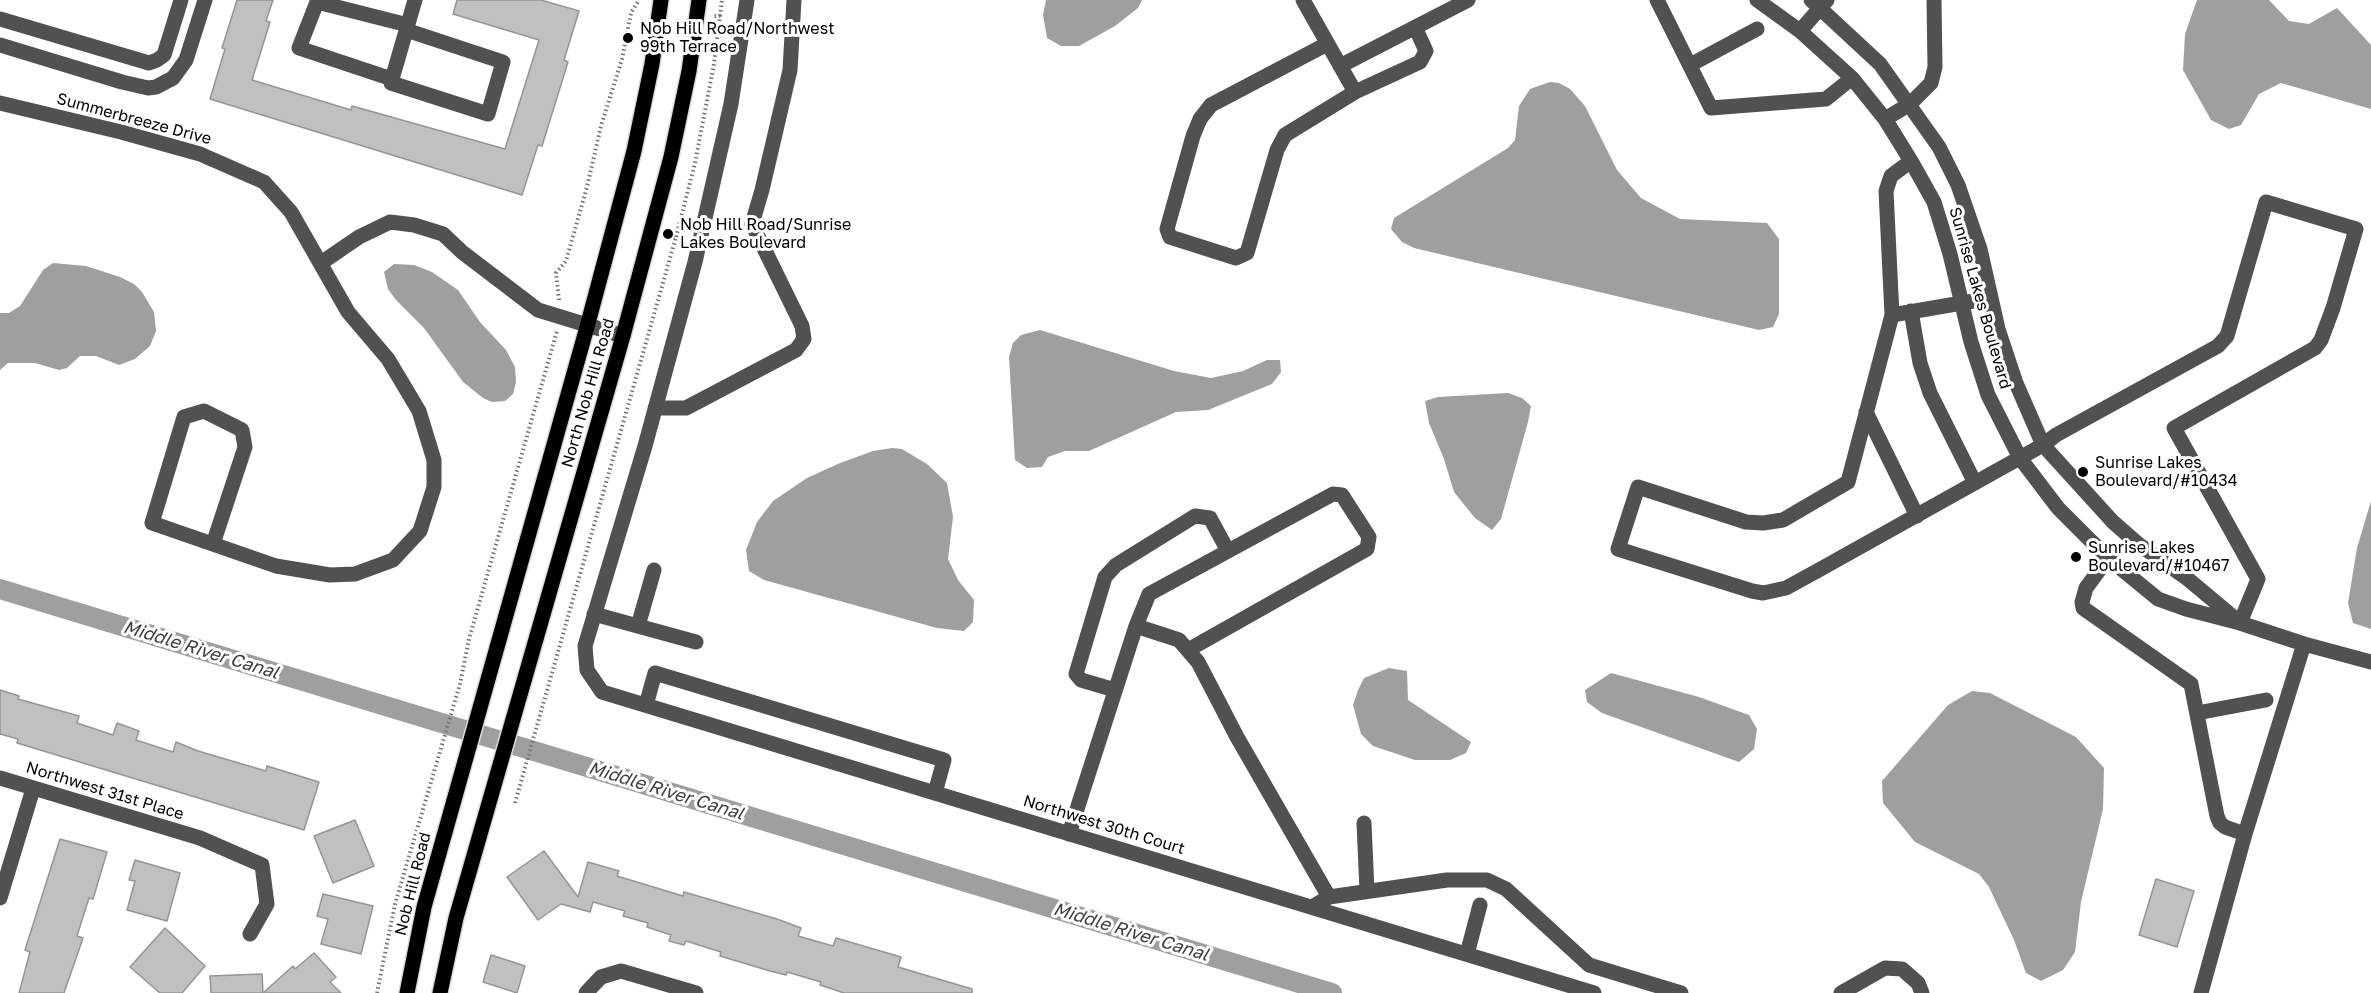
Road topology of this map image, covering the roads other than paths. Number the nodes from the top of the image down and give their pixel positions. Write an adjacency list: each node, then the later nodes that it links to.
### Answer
1 (181, 0): 21 (street)
2 (205, 0): 24 (street)
3 (415, 0): 15 (street)
4 (661, 0): 37 (main road, North Nob Hill Road)
5 (699, 0): 38 (main road, North Nob Hill Road)
6 (747, 0): 39 (street)
7 (794, 0): 39 (street)
8 (1303, 0): 19 (street)
9 (1468, 0): 16 (street)
10 (1657, 0): 22 (street)
11 (1757, 0): 18 (street, Sunrise Lakes Boulevard)
12 (1934, 0): 29 (street)
13 (1820, 2): 18 (street); 29 (street, Sunrise Lakes Boulevard)
14 (0, 19): 21 (street)
15 (407, 27): 26 (street); 26 (street); 26 (street)
16 (1415, 27): 23 (street); 27 (street)
17 (1757, 29): 22 (street)
18 (1800, 31): 25 (street, Sunrise Lakes Boulevard)
19 (1327, 44): 23 (street); 27 (street)
20 (0, 45): 24 (street)
21 (98, 49): 24 (street)
22 (1690, 65): 25 (street)
23 (1340, 66): 27 (street)
24 (91, 73)
25 (1852, 78): 30 (street, Sunrise Lakes Boulevard)
26 (392, 79)
27 (1355, 92)
28 (0, 103): 32 (street, Summerbreeze Drive)
29 (1910, 104): 30 (street); 33 (street, Sunrise Lakes Boulevard)
30 (1885, 119): 31 (street, Sunrise Lakes Boulevard)
31 (1911, 161): 34 (street, Sunrise Lakes Boulevard); 36 (street)
32 (321, 263): 37 (street); 45 (street, Summerbreeze Drive)
33 (1991, 298): 34 (street); 41 (street, Sunrise Lakes Boulevard)
34 (1961, 302): 35 (street); 42 (street, Sunrise Lakes Boulevard)
35 (1911, 311): 36 (street); 43 (street)
36 (1892, 315): 40 (street)
37 (587, 327): 38 (street); 62 (main road, North Nob Hill Road)
38 (623, 336): 76 (main road, North Nob Hill Road)
39 (655, 408): 49 (street)
40 (1866, 412): 44 (street); 44 (street)
41 (2043, 445): 42 (street); 50 (street, Sunrise Lakes Boulevard); 50 (street)
42 (2020, 458): 43 (street); 47 (street, Sunrise Lakes Boulevard)
43 (1975, 483): 44 (street)
44 (1917, 516)
45 (213, 544): 45 (street, Summerbreeze Drive)
46 (1228, 551): 52 (street); 55 (street); 57 (street)
47 (2108, 558): 50 (street, Sunrise Lakes Boulevard); 60 (street)
48 (654, 570): 51 (street)
49 (594, 614): 51 (street); 59 (street, Northwest 30th Court)
50 (2240, 623): 54 (street, Sunrise Lakes Boulevard)
51 (638, 626): 53 (street)
52 (1136, 626): 55 (street); 57 (street)
53 (696, 642)
54 (2304, 644): 56 (street, Sunrise Lakes Boulevard); 67 (street)
55 (1188, 650): 69 (street)
56 (2371, 662)
57 (1115, 690): 66 (street)
58 (2266, 700): 60 (street)
59 (645, 705): 64 (street, Northwest 30th Court); 64 (street)
60 (2197, 713): 67 (street)
61 (0, 778): 63 (street, Northwest 31st Place)
62 (458, 786): 75 (main road, Nob Hill Road)
63 (33, 789): 70 (street); 73 (street, Northwest 31st Place)
64 (934, 793): 66 (street, Northwest 30th Court)
65 (1364, 823): 68 (street)
66 (1069, 834): 72 (street, Northwest 30th Court)
67 (2246, 834): 83 (street)
68 (1367, 891): 69 (street); 80 (street)
69 (1329, 897): 72 (street)
70 (0, 898)
71 (1480, 905): 74 (street)
72 (1312, 907): 74 (street, Northwest 30th Court)
73 (250, 934)
74 (1467, 954): 79 (street, Northwest 30th Court)
75 (407, 993)
76 (440, 993)
77 (586, 993): 78 (street)
78 (696, 993)
79 (1594, 993)
80 (1681, 993)
81 (1841, 993): 82 (street)
82 (1922, 993)
83 (2201, 993)

